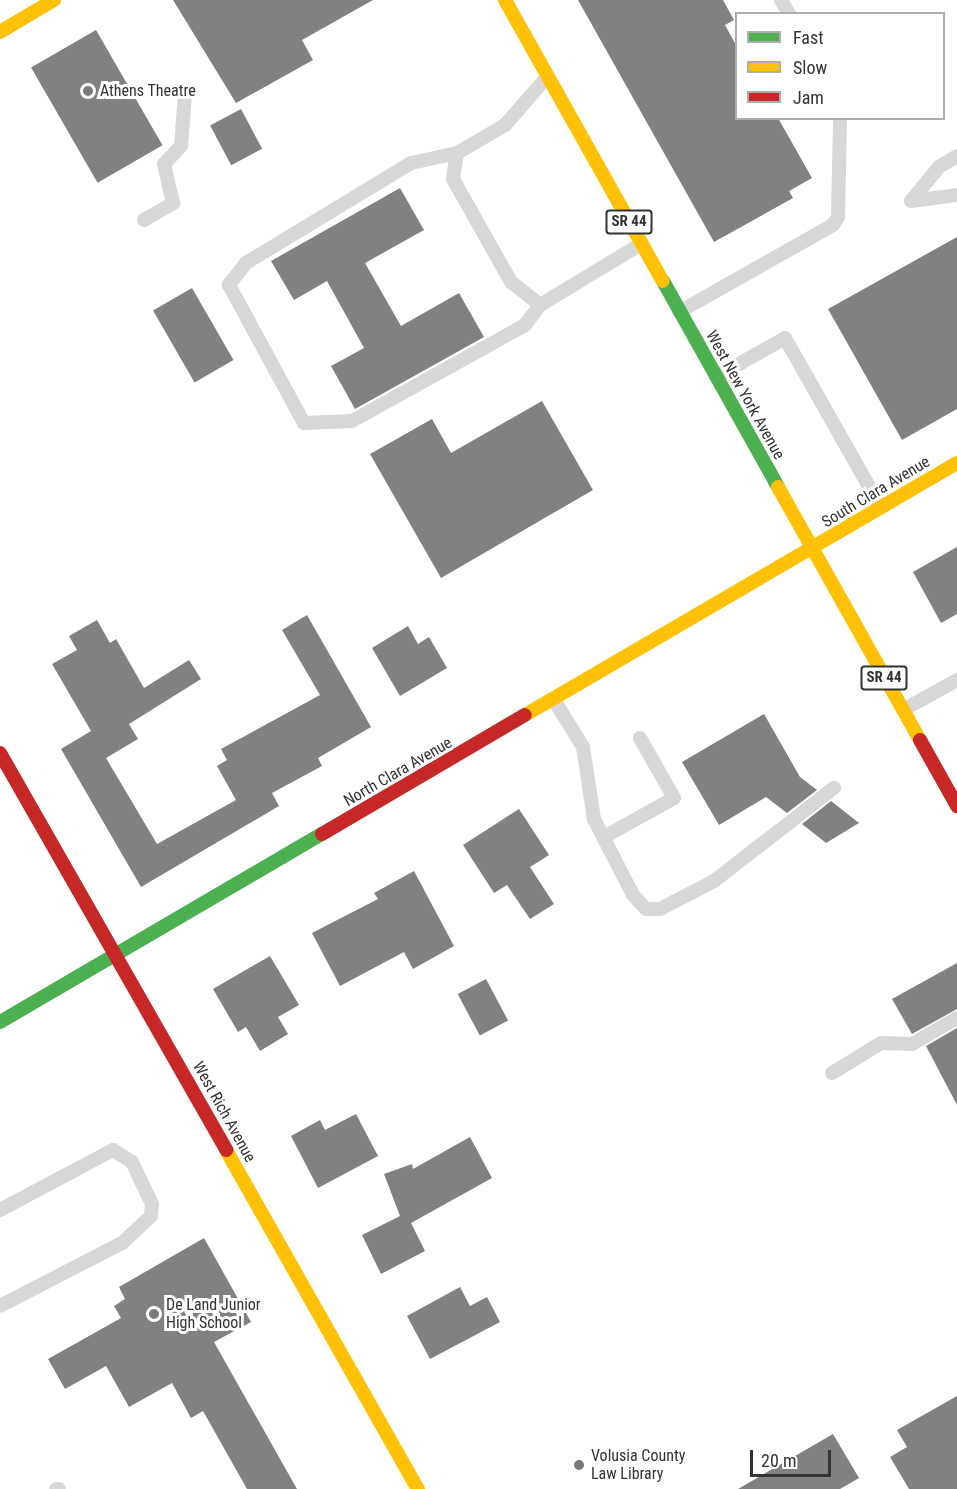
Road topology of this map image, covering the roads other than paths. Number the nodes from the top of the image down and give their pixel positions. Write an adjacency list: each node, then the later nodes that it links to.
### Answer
1 (54, 0): 3 (street)
2 (506, 0): 4 (street, West New York Avenue / SR 44)
3 (0, 32)
4 (548, 76): 7 (lane); 11 (street, West New York Avenue / SR 44)
5 (185, 94): 10 (lane)
6 (840, 120): 13 (lane)
7 (458, 153): 12 (lane); 12 (lane)
8 (957, 156): 9 (lane)
9 (957, 195)
10 (144, 219)
11 (641, 244): 12 (lane); 13 (street, West New York Avenue / SR 44)
12 (540, 305)
13 (679, 312): 14 (street, West New York Avenue / SR 44)
14 (716, 377): 16 (lane); 17 (street, West New York Avenue / SR 44)
15 (957, 463): 16 (street, South Clara Avenue)
16 (881, 508): 17 (street, South Clara Avenue)
17 (812, 549): 19 (street, North Clara Avenue); 20 (street, West New York Avenue / SR 44)
18 (957, 680): 20 (lane)
19 (554, 700): 25 (lane); 26 (street, North Clara Avenue)
20 (903, 710): 24 (street, West New York Avenue / SR 44)
21 (640, 738): 25 (lane)
22 (0, 753): 26 (street, West Rich Avenue)
23 (834, 788): 25 (lane)
24 (955, 798)
25 (604, 837)
26 (117, 956): 28 (street, North Clara Avenue); 32 (street, West Rich Avenue)
27 (957, 1018): 29 (lane)
28 (0, 1022)
29 (832, 1073)
30 (0, 1210): 31 (lane)
31 (0, 1306)
32 (418, 1489)

